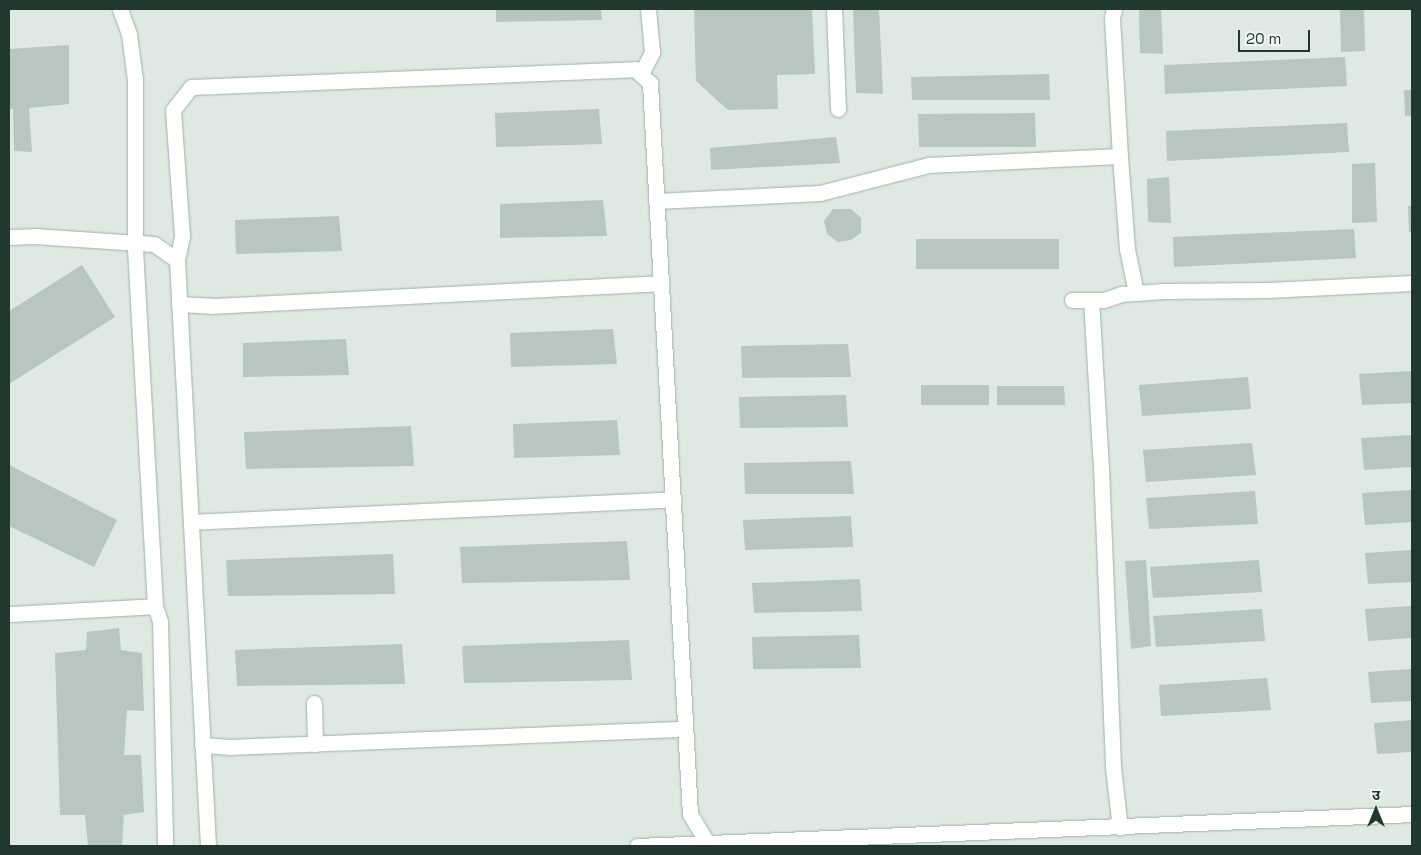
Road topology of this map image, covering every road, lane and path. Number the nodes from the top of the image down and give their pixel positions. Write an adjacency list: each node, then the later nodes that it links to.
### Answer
1 (120, 9): 10 (street)
2 (648, 9): 5 (street)
3 (834, 9): 6 (street)
4 (1114, 9): 7 (street)
5 (641, 74): 8 (street); 11 (street)
6 (838, 109)
7 (1120, 156): 8 (street); 14 (street)
8 (656, 201): 12 (street)
9 (9, 237): 10 (street)
10 (135, 243): 11 (street); 20 (street)
11 (177, 260): 17 (street)
12 (661, 283): 17 (street); 18 (street)
13 (1412, 283): 14 (street)
14 (1136, 293): 16 (street)
15 (1072, 300): 16 (street)
16 (1091, 300): 27 (street)
17 (179, 304): 19 (street)
18 (673, 499): 19 (street); 23 (street)
19 (191, 522): 25 (street)
20 (155, 606): 21 (street); 31 (street)
21 (9, 614)
22 (314, 703): 24 (street)
23 (686, 729): 24 (street); 29 (street)
24 (315, 744): 25 (street)
25 (202, 745): 32 (street)
26 (1412, 814): 27 (street)
27 (1120, 828): 28 (street)
28 (884, 842): 30 (street)
29 (708, 844): 30 (street); 33 (street)
30 (729, 845)
31 (166, 846)
32 (208, 846)
33 (637, 846)

